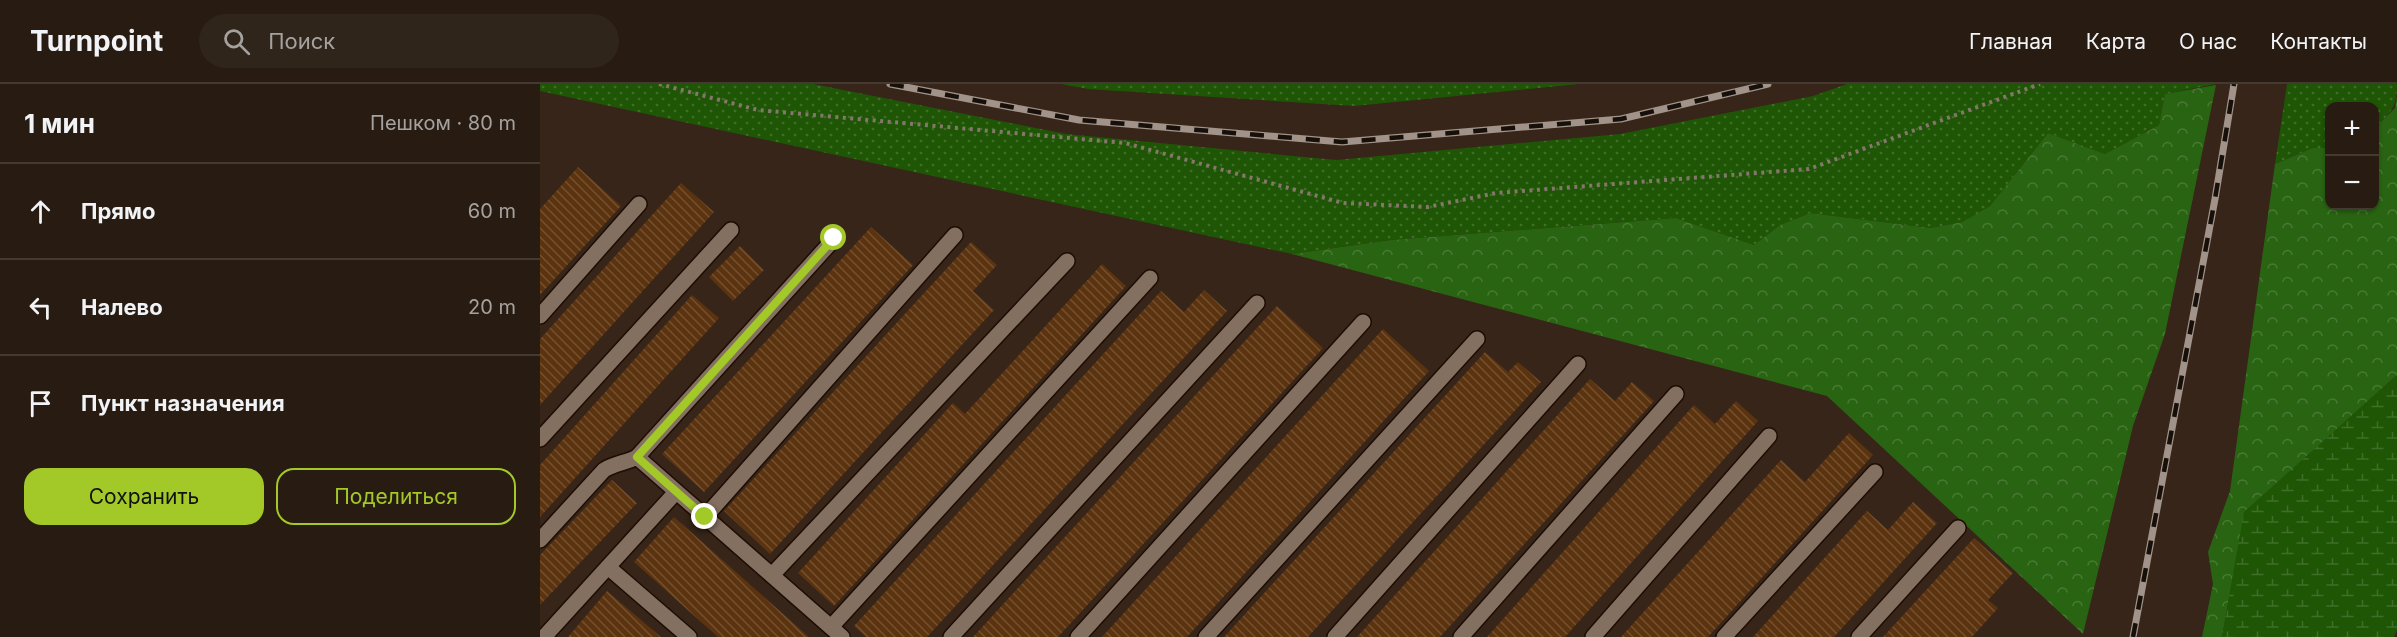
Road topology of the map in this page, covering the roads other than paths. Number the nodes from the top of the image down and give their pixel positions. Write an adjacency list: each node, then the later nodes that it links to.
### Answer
1 (639, 204): 8 (lane)
2 (731, 230): 14 (lane)
3 (955, 235): 18 (lane)
4 (834, 238): 15 (lane)
5 (1067, 261): 22 (lane)
6 (1150, 278): 23 (lane)
7 (1257, 303): 26 (lane)
8 (540, 315)
9 (1363, 322): 27 (lane)
10 (1477, 339): 28 (lane)
11 (1578, 364): 29 (lane)
12 (1676, 394): 30 (lane)
13 (1769, 436): 31 (lane)
14 (540, 439)
15 (637, 457): 17 (lane); 20 (lane)
16 (1875, 472): 32 (lane)
17 (676, 492): 18 (lane); 21 (lane)
18 (705, 517): 22 (lane)
19 (1958, 528): 33 (lane)
20 (540, 540)
21 (608, 567): 24 (lane); 25 (lane)
22 (772, 575): 23 (lane)
23 (837, 632)
24 (542, 637)
25 (689, 637)
26 (951, 637)
27 (1078, 637)
28 (1206, 637)
29 (1335, 637)
30 (1461, 637)
31 (1593, 637)
32 (1724, 637)
33 (1859, 637)

